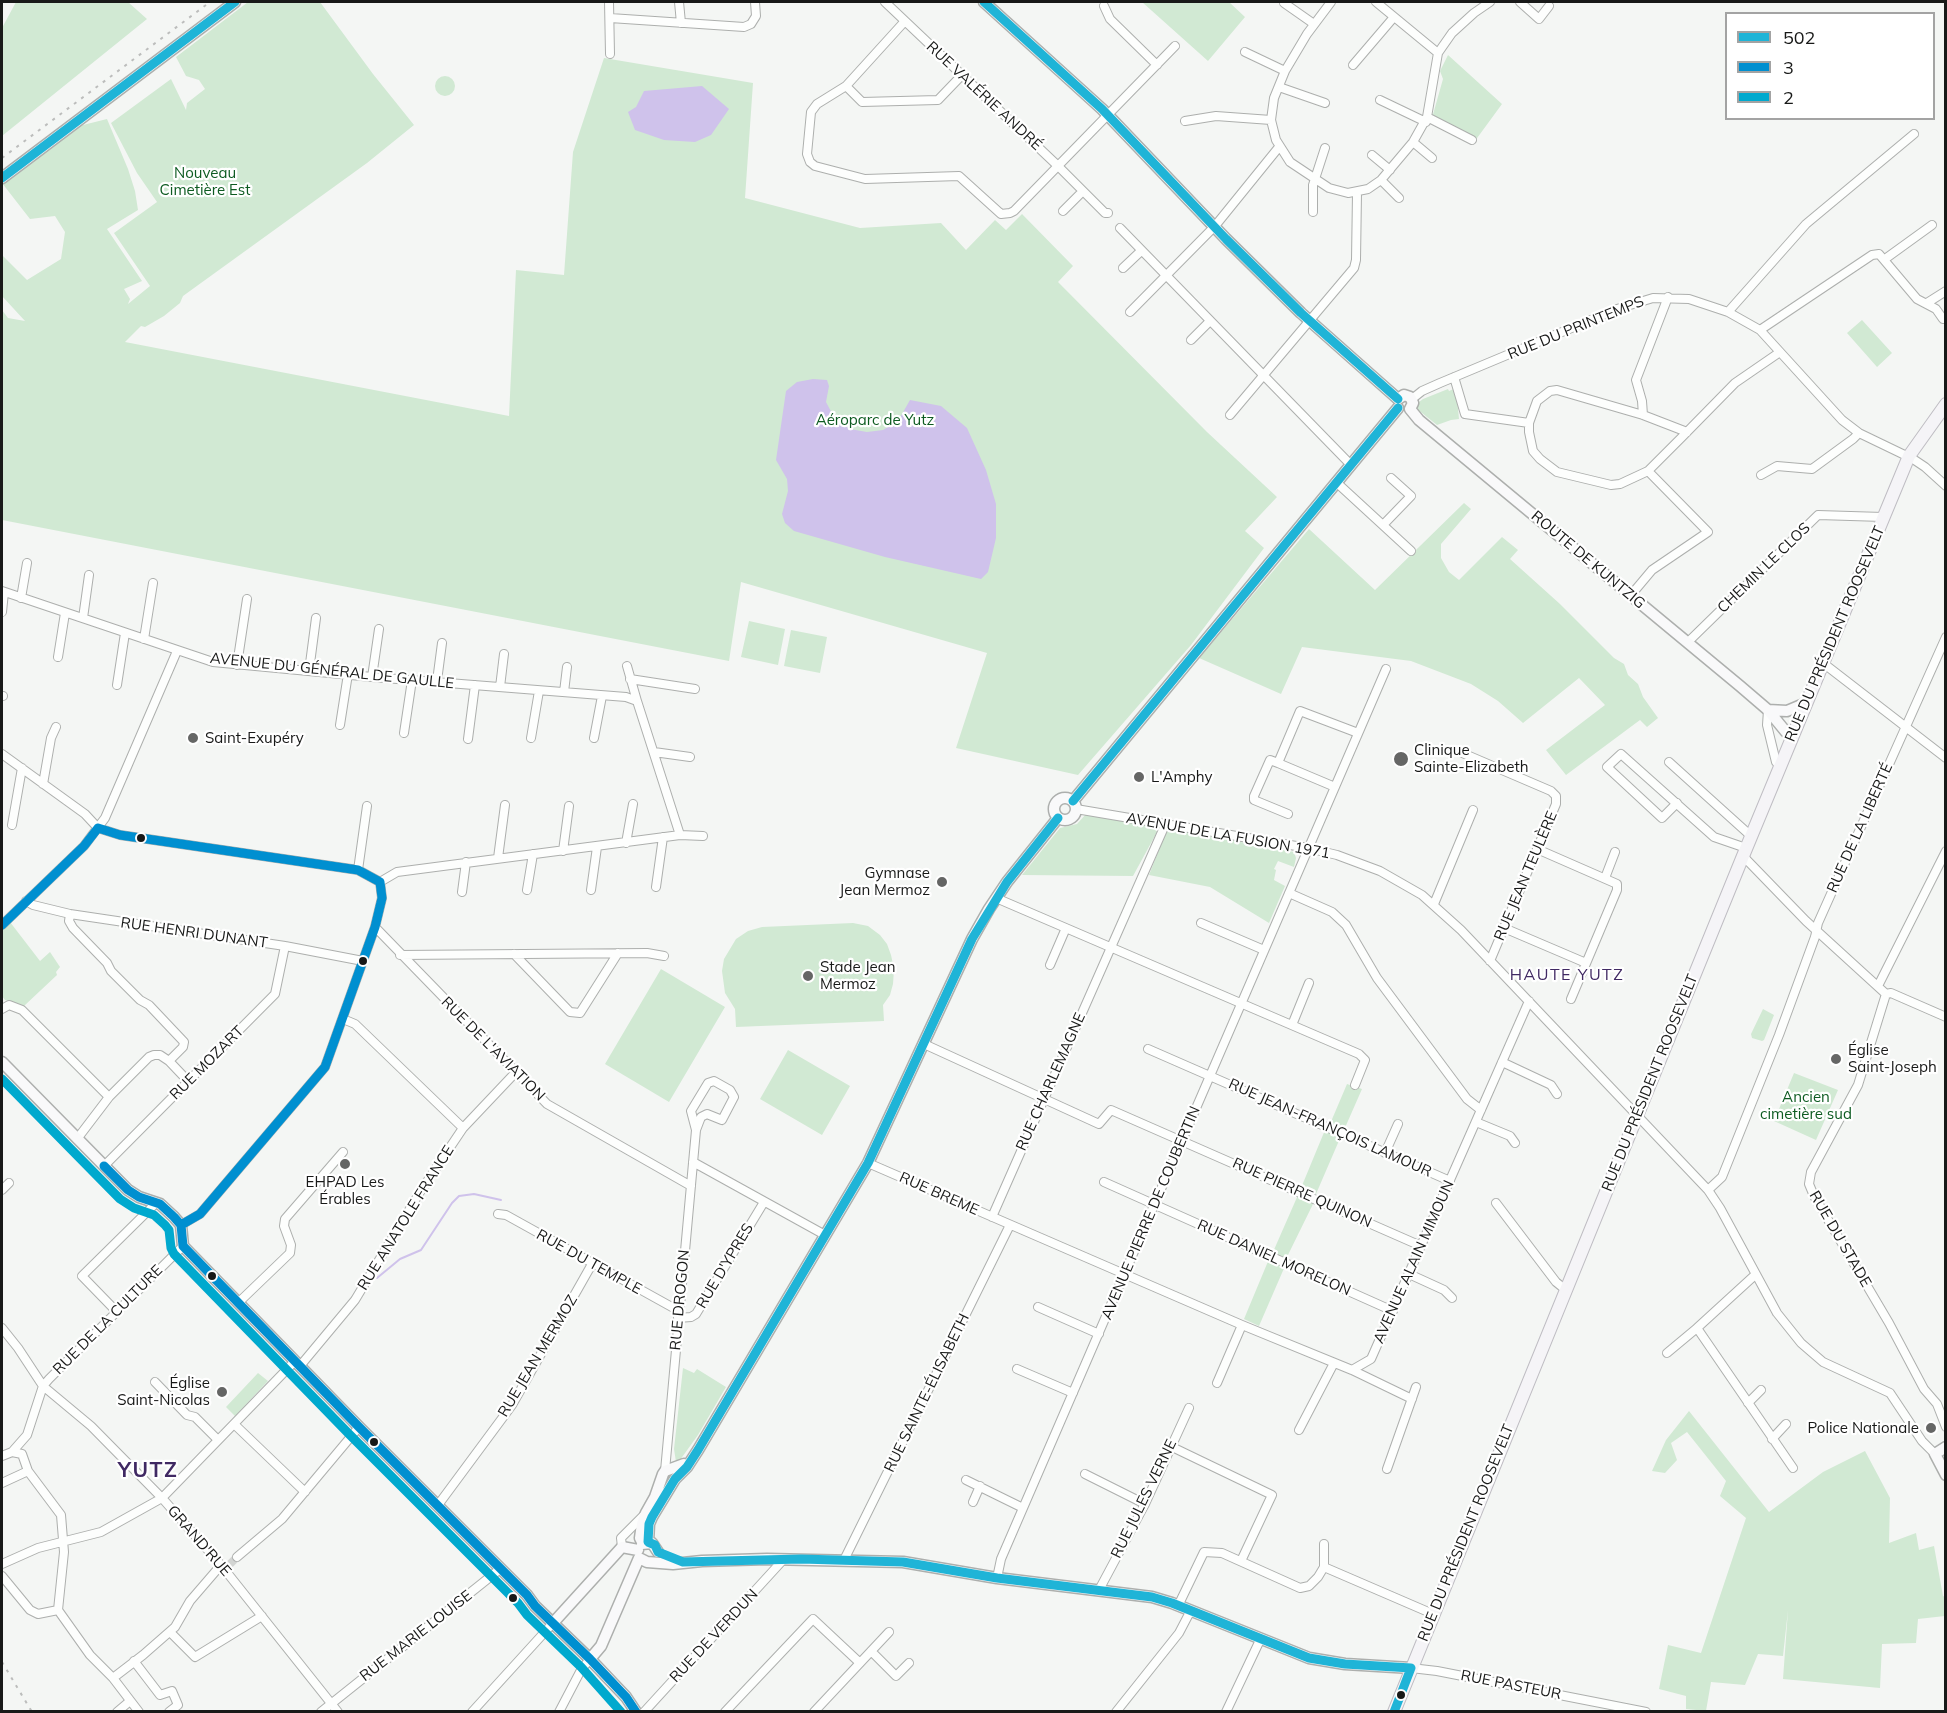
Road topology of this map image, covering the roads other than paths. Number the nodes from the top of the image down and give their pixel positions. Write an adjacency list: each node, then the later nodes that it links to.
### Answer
1 (235, 2): 45 (street)
2 (609, 2): 16 (street)
3 (679, 2): 18 (street)
4 (755, 2): 18 (street)
5 (885, 2): 17 (street, RUE VALÉRIE ANDRÉ)
6 (984, 2): 32 (street)
7 (1331, 2): 19 (street)
8 (1376, 2): 15 (street)
9 (1490, 2): 12 (street)
10 (1520, 2): 14 (street)
11 (1284, 3): 19 (street)
12 (1478, 4): 22 (street)
13 (1104, 6): 24 (street)
14 (1550, 6)
15 (1394, 17): 22 (street); 25 (street)
16 (610, 18): 18 (street); 23 (street)
17 (906, 21): 27 (street, RUE VALÉRIE ANDRÉ); 28 (street)
18 (681, 23)
19 (1314, 24): 26 (street)
20 (1174, 46): 24 (street)
21 (1245, 52): 26 (street)
22 (1438, 53): 34 (street)
23 (610, 54)
24 (1157, 64): 32 (street)
25 (1353, 65)
26 (1285, 71): 29 (street)
27 (962, 75): 28 (street); 43 (street, RUE VALÉRIE ANDRÉ)
28 (846, 86): 43 (street)
29 (1279, 87): 31 (street); 33 (street)
30 (1380, 100): 34 (street)
31 (1325, 103)
32 (1108, 115): 43 (street); 55 (street)
33 (1271, 120): 35 (street); 39 (street)
34 (1426, 120): 37 (street); 38 (street)
35 (1185, 122)
36 (1914, 134): 65 (street)
37 (1472, 140)
38 (1413, 142): 42 (street); 44 (street)
39 (1279, 147): 46 (street); 55 (street)
40 (1325, 148): 46 (street)
41 (1372, 155): 44 (street)
42 (1432, 158)
43 (1058, 166): 48 (street, RUE VALÉRIE ANDRÉ)
44 (1390, 170): 47 (street)
45 (2, 178)
46 (1315, 179): 49 (street); 52 (street)
47 (1381, 180): 49 (street); 50 (street)
48 (1083, 191): 51 (street); 53 (street, RUE VALÉRIE ANDRÉ)
49 (1357, 193): 68 (street)
50 (1399, 198)
51 (1063, 211)
52 (1313, 212)
53 (1108, 213)
54 (1932, 225): 58 (street)
55 (1215, 226): 60 (street); 68 (street)
56 (1120, 228): 57 (street)
57 (1141, 251): 59 (street); 60 (street)
58 (1885, 259): 63 (street); 69 (street)
59 (1123, 268)
60 (1166, 276): 64 (street); 67 (street)
61 (1946, 291): 63 (street)
62 (1668, 297): 65 (street, RUE DU PRINTEMPS); 73 (street, RUE DU PRINTEMPS); 78 (street)
63 (1927, 303): 66 (street)
64 (1130, 312)
65 (1728, 312): 69 (street, RUE DU PRINTEMPS)
66 (1946, 318)
67 (1210, 321): 70 (street); 72 (street)
68 (1309, 321): 72 (street); 74 (street)
69 (1760, 330): 71 (street, RUE DU PRINTEMPS)
70 (1191, 340)
71 (1780, 352): 80 (street); 81 (street, RUE DU PRINTEMPS)
72 (1263, 374): 77 (street); 83 (street)
73 (1454, 377): 75 (street, RUE DU PRINTEMPS); 79 (street)
74 (1398, 403): 75 (street); 83 (street)
75 (1411, 404): 96 (street, ROUTE DE KUNTZIG)
76 (1946, 404): 82 (main road, RUE DU PRÉSIDENT ROOSEVELT)
77 (1230, 415)
78 (1643, 415): 79 (street); 80 (street)
79 (1529, 423): 84 (street)
80 (1687, 432): 84 (street)
81 (1859, 433): 82 (street, RUE DU PRINTEMPS); 85 (street)
82 (1909, 456): 88 (street, RUE DU PRINTEMPS); 89 (main road, RUE DU PRÉSIDENT ROOSEVELT)
83 (1351, 465): 87 (street)
84 (1648, 471): 96 (street)
85 (1761, 476)
86 (1391, 478): 90 (street)
87 (1336, 482): 90 (street); 157 (street)
88 (1946, 486)
89 (1884, 517): 107 (street, CHEMIN LE CLOS); 112 (main road, RUE DU PRÉSIDENT ROOSEVELT)
90 (1383, 525): 91 (street)
91 (1411, 551)
92 (27, 563): 97 (street)
93 (89, 575): 101 (street)
94 (153, 582): 106 (street)
95 (3, 592): 97 (street, AVENUE DU GÉNÉRAL DE GAULLE); 99 (street)
96 (1631, 595): 107 (street, ROUTE DE KUNTZIG)
97 (21, 598): 100 (street, AVENUE DU GÉNÉRAL DE GAULLE)
98 (247, 599): 113 (street)
99 (2, 612)
100 (65, 613): 101 (street, AVENUE DU GÉNÉRAL DE GAULLE); 111 (street)
101 (83, 618): 104 (street, AVENUE DU GÉNÉRAL DE GAULLE)
102 (316, 618): 117 (street)
103 (379, 629): 119 (street)
104 (125, 633): 106 (street, AVENUE DU GÉNÉRAL DE GAULLE); 123 (street)
105 (1946, 637): 136 (street, RUE DE LA LIBERTÉ)
106 (144, 639): 109 (street, AVENUE DU GÉNÉRAL DE GAULLE)
107 (1688, 642): 132 (street, ROUTE DE KUNTZIG)
108 (442, 643): 122 (street)
109 (177, 651): 113 (street, AVENUE DU GÉNÉRAL DE GAULLE); 165 (street)
110 (504, 654): 125 (street)
111 (58, 657)
112 (1823, 663): 131 (main road, RUE DU PRÉSIDENT ROOSEVELT); 136 (street)
113 (237, 665): 117 (street, AVENUE DU GÉNÉRAL DE GAULLE)
114 (627, 666): 120 (street)
115 (567, 667): 128 (street)
116 (1386, 669): 138 (street, AVENUE PIERRE DE COUBERTIN)
117 (309, 671): 118 (street, AVENUE DU GÉNÉRAL DE GAULLE)
118 (348, 674): 119 (street, AVENUE DU GÉNÉRAL DE GAULLE); 134 (street)
119 (372, 677): 121 (street, AVENUE DU GÉNÉRAL DE GAULLE)
120 (630, 679): 126 (street); 130 (street)
121 (412, 680): 122 (street, AVENUE DU GÉNÉRAL DE GAULLE); 137 (street)
122 (437, 681): 124 (street, AVENUE DU GÉNÉRAL DE GAULLE)
123 (117, 685)
124 (475, 685): 125 (street, AVENUE DU GÉNÉRAL DE GAULLE); 142 (street)
125 (500, 687): 127 (street, AVENUE DU GÉNÉRAL DE GAULLE)
126 (695, 689)
127 (539, 691): 128 (street, AVENUE DU GÉNÉRAL DE GAULLE); 140 (street)
128 (564, 692): 129 (street, AVENUE DU GÉNÉRAL DE GAULLE)
129 (602, 696): 130 (street, AVENUE DU GÉNÉRAL DE GAULLE); 141 (street)
130 (637, 701): 143 (street)
131 (1806, 703): 132 (street); 133 (main road, RUE DU PRÉSIDENT ROOSEVELT)
132 (1773, 711): 133 (street, ROUTE DE KUNTZIG); 139 (street, ROUTE DE KUNTZIG); 150 (street)
133 (1798, 722): 139 (main road, RUE DU PRÉSIDENT ROOSEVELT)
134 (340, 725)
135 (56, 727): 152 (street)
136 (1906, 727): 147 (street); 197 (street, RUE DE LA LIBERTÉ)
137 (404, 733)
138 (1358, 733): 149 (street); 153 (street, AVENUE PIERRE DE COUBERTIN)
139 (1793, 735): 150 (main road, RUE DU PRÉSIDENT ROOSEVELT)
140 (531, 738)
141 (594, 738)
142 (468, 739)
143 (654, 752): 146 (street); 166 (street)
144 (1460, 752): 173 (street, RUE JEAN TEULÈRE)
145 (2, 754): 151 (street)
146 (690, 758)
147 (1946, 758)
148 (1669, 762): 171 (street)
149 (1278, 763): 153 (street); 161 (street)
150 (1780, 766): 171 (main road, RUE DU PRÉSIDENT ROOSEVELT)
151 (22, 768): 152 (street); 163 (street)
152 (43, 784): 165 (street)
153 (1335, 787): 172 (street, AVENUE PIERRE DE COUBERTIN)
154 (1677, 803): 154 (street); 171 (street)
155 (633, 804): 169 (street)
156 (505, 805): 178 (street)
157 (1074, 805): 162 (street); 162 (street); 164 (street, AVENUE DE LA FUSION 1971)
158 (367, 806): 180 (street)
159 (569, 806): 174 (street)
160 (1473, 810): 190 (street)
161 (1288, 814)
162 (1058, 818): 188 (street)
163 (12, 825)
164 (1165, 825): 172 (street, AVENUE DE LA FUSION 1971); 199 (street, RUE CHARLEMAGNE)
165 (98, 828): 180 (street); 189 (street)
166 (680, 835): 167 (street); 168 (street)
167 (703, 836)
168 (663, 837): 169 (street); 183 (street)
169 (626, 843): 170 (street)
170 (597, 847): 174 (street); 185 (street)
171 (1747, 847): 197 (street); 232 (main road, RUE DU PRÉSIDENT ROOSEVELT)
172 (1308, 848): 187 (street, AVENUE PIERRE DE COUBERTIN); 190 (street, AVENUE DE LA FUSION 1971)
173 (1537, 849): 181 (street); 196 (street, RUE JEAN TEULÈRE)
174 (563, 850): 177 (street)
175 (1946, 851): 210 (street)
176 (1616, 852): 181 (street)
177 (532, 855): 178 (street); 184 (street)
178 (498, 858): 179 (street)
179 (466, 862): 182 (street); 186 (street)
180 (358, 870): 182 (street)
181 (1605, 878): 207 (street)
182 (380, 882): 194 (street)
183 (656, 887)
184 (527, 890)
185 (591, 890)
186 (462, 892)
187 (1289, 893): 200 (street, AVENUE PIERRE DE COUBERTIN); 231 (street)
188 (996, 898): 195 (street); 219 (street)
189 (26, 901): 191 (street, RUE HENRI DUNANT); 193 (street)
190 (1434, 904): 206 (street, AVENUE DE LA FUSION 1971)
191 (70, 914): 198 (street, RUE HENRI DUNANT); 221 (street)
192 (1201, 923): 200 (street)
193 (2, 925)
194 (375, 927): 203 (street, RUE DE L'AVIATION); 205 (street)
195 (1066, 928): 199 (street); 208 (street)
196 (1504, 928): 206 (street, RUE JEAN TEULÈRE); 207 (street)
197 (1816, 930): 210 (street); 250 (street, RUE DE LA LIBERTÉ)
198 (285, 946): 205 (street, RUE HENRI DUNANT); 226 (street, RUE MOZART)
199 (1111, 947): 214 (street); 230 (street, RUE CHARLEMAGNE)
200 (1264, 950): 214 (street, AVENUE PIERRE DE COUBERTIN)
201 (618, 953): 202 (street); 202 (street); 204 (street)
202 (514, 954): 203 (street)
203 (400, 955): 224 (street, RUE DE L'AVIATION)
204 (664, 956)
205 (363, 961): 217 (street)
206 (1490, 961): 213 (street, AVENUE DE LA FUSION 1971)
207 (1586, 963): 212 (street)
208 (1050, 965)
209 (1310, 984): 218 (street)
210 (1878, 987): 211 (street)
211 (1886, 994): 216 (street); 294 (street, RUE DU STADE)
212 (1571, 999)
213 (1529, 1001): 223 (street, AVENUE ALAIN MIMOUN); 232 (street, AVENUE DE LA FUSION 1971)
214 (1242, 1003): 218 (street); 225 (street, AVENUE PIERRE DE COUBERTIN)
215 (2, 1009): 229 (street)
216 (1946, 1017)
217 (343, 1019): 235 (street); 257 (street)
218 (1292, 1024): 227 (street)
219 (924, 1044): 230 (street); 243 (street)
220 (1148, 1049): 225 (street, RUE JEAN-FRANÇOIS LAMOUR)
221 (168, 1061): 226 (street); 229 (street)
222 (2, 1062): 237 (street)
223 (1503, 1062): 228 (street); 231 (street, AVENUE ALAIN MIMOUN)
224 (516, 1072): 235 (street, RUE ANATOLE FRANCE); 248 (street, RUE DE L'AVIATION)
225 (1210, 1076): 238 (street, AVENUE PIERRE DE COUBERTIN); 241 (street, RUE JEAN-FRANÇOIS LAMOUR)
226 (188, 1081): 244 (street, RUE MOZART)
227 (1355, 1085)
228 (1557, 1094)
229 (109, 1097): 237 (street)
230 (1044, 1099): 238 (street, RUE PIERRE QUINON); 256 (street, RUE CHARLEMAGNE)
231 (1481, 1110): 233 (street, AVENUE ALAIN MIMOUN)
232 (1637, 1116): 250 (street, AVENUE DE LA FUSION 1971); 266 (main road, RUE DU PRÉSIDENT ROOSEVELT)
233 (1476, 1122): 239 (street); 245 (street, AVENUE ALAIN MIMOUN)
234 (1398, 1124): 241 (street)
235 (463, 1128): 279 (street, RUE ANATOLE FRANCE)
236 (696, 1130): 236 (street, RUE DROGON); 242 (street, RUE DROGON)
237 (77, 1139): 244 (street)
238 (1182, 1141): 254 (street, AVENUE PIERRE DE COUBERTIN); 261 (street, RUE PIERRE QUINON)
239 (1515, 1143)
240 (343, 1152): 268 (street)
241 (1385, 1153): 245 (street, RUE JEAN-FRANÇOIS LAMOUR)
242 (693, 1162): 248 (street, RUE DROGON); 251 (street)
243 (868, 1162): 256 (street, RUE BREME); 259 (street)
244 (104, 1166): 252 (street)
245 (1450, 1181): 261 (street, AVENUE ALAIN MIMOUN)
246 (9, 1182): 249 (street)
247 (1104, 1182): 254 (street, RUE DANIEL MORELON)
248 (691, 1186): 272 (street, RUE DROGON)
249 (2, 1190)
250 (1708, 1190): 265 (street, AVENUE DE LA FUSION 1971)
251 (764, 1202): 259 (street); 272 (street, RUE D'YPRES)
252 (156, 1203): 257 (street); 270 (street)
253 (1496, 1203): 266 (street)
254 (1155, 1204): 263 (street, AVENUE PIERRE DE COUBERTIN); 271 (street, RUE DANIEL MORELON)
255 (498, 1214): 262 (street, RUE DU TEMPLE)
256 (992, 1217): 258 (street, RUE BREME)
257 (181, 1225): 260 (street)
258 (1010, 1226): 263 (street); 326 (street, RUE SAINTE-ÉLISABETH)
259 (825, 1235): 306 (street)
260 (183, 1246): 268 (street); 270 (street, RUE DE LA CULTURE)
261 (1421, 1246): 264 (street, AVENUE ALAIN MIMOUN)
262 (592, 1264): 272 (street, RUE DU TEMPLE); 316 (street, RUE JEAN MERMOZ)
263 (1125, 1273): 273 (street); 276 (street, AVENUE PIERRE DE COUBERTIN)
264 (1409, 1274): 267 (street); 271 (street, AVENUE ALAIN MIMOUN)
265 (1755, 1275): 274 (street); 301 (street, AVENUE DE LA FUSION 1971)
266 (1566, 1290): 338 (main road, RUE DU PRÉSIDENT ROOSEVELT)
267 (1452, 1298)
268 (238, 1303): 279 (street)
269 (1038, 1307): 276 (street)
270 (116, 1311): 284 (street, RUE DE LA CULTURE)
271 (1393, 1311): 281 (street, AVENUE ALAIN MIMOUN)
272 (679, 1314): 306 (street, RUE DROGON)
273 (1242, 1325): 278 (street); 283 (street)
274 (1696, 1328): 277 (street); 289 (street)
275 (2, 1329): 284 (street, GRAND'RUE)
276 (1099, 1334): 287 (street, AVENUE PIERRE DE COUBERTIN)
277 (1667, 1353)
278 (1334, 1363): 281 (street); 295 (street)
279 (297, 1364): 291 (street, RUE ANATOLE FRANCE); 293 (street)
280 (1017, 1369): 287 (street)
281 (1352, 1370): 288 (street)
282 (155, 1382): 297 (street)
283 (1217, 1383)
284 (43, 1386): 300 (street, RUE DE LA CULTURE); 313 (street, GRAND'RUE)
285 (1416, 1387): 288 (street)
286 (1761, 1390): 289 (street)
287 (1073, 1393): 317 (street, AVENUE PIERRE DE COUBERTIN)
288 (1412, 1399): 304 (street)
289 (1748, 1403): 296 (street)
290 (1189, 1408): 298 (street, RUE JULES VERNE)
291 (234, 1424): 297 (street, RUE ANATOLE FRANCE); 312 (street)
292 (1786, 1424): 296 (street)
293 (359, 1427): 312 (street); 316 (street)
294 (1946, 1427)
295 (1299, 1430)
296 (1772, 1439): 303 (street)
297 (218, 1440): 313 (street, RUE ANATOLE FRANCE)
298 (1170, 1446): 315 (street, RUE JULES VERNE); 327 (street)
299 (1946, 1447): 301 (street)
300 (12, 1452): 302 (street); 305 (street)
301 (1935, 1454): 308 (street)
302 (2, 1456)
303 (1792, 1468)
304 (1387, 1469)
305 (28, 1471): 310 (street); 319 (street)
306 (670, 1473): 318 (street); 322 (street)
307 (1085, 1474): 315 (street)
308 (1946, 1475)
309 (966, 1480): 311 (street)
310 (3, 1482)
311 (980, 1486): 314 (street); 317 (street)
312 (305, 1492): 323 (street)
313 (162, 1498): 319 (street, RUE ANATOLE FRANCE); 329 (street, GRAND'RUE)
314 (973, 1502)
315 (1145, 1504): 334 (street, RUE JULES VERNE)
316 (438, 1505): 331 (street)
317 (1023, 1508): 333 (street, AVENUE PIERRE DE COUBERTIN)
318 (646, 1513): 321 (street); 322 (street)
319 (63, 1541): 328 (street, RUE ANATOLE FRANCE); 336 (street)
320 (1324, 1544): 330 (street)
321 (622, 1547): 322 (street); 340 (street)
322 (642, 1548): 324 (street); 324 (street); 345 (street)
323 (237, 1557)
324 (655, 1557): 325 (street)
325 (783, 1560): 326 (street); 361 (street, RUE DE VERDUN)
326 (844, 1560): 333 (street)
327 (1241, 1561): 330 (street); 335 (street)
328 (2, 1564)
329 (224, 1566): 339 (street, GRAND'RUE); 341 (street)
330 (1324, 1567): 338 (street)
331 (500, 1569): 340 (street); 352 (street, RUE MARIE LOUISE)
332 (2, 1576): 336 (street)
333 (997, 1578): 334 (street)
334 (1099, 1590): 335 (street)
335 (1178, 1606): 337 (street)
336 (58, 1610): 350 (street)
337 (1190, 1612): 343 (street); 364 (street)
338 (1434, 1614): 349 (main road, RUE DU PRÉSIDENT ROOSEVELT)
339 (262, 1616): 341 (street); 352 (street, GRAND'RUE)
340 (553, 1623): 345 (street); 358 (street)
341 (170, 1632): 346 (street)
342 (889, 1632): 344 (street)
343 (1261, 1638): 349 (street); 365 (street)
344 (871, 1651): 347 (street); 348 (street)
345 (590, 1659): 359 (street); 360 (street)
346 (134, 1661): 350 (street); 355 (street)
347 (860, 1663): 362 (street); 363 (street)
348 (909, 1663)
349 (1412, 1668): 366 (main road, RUE DU PRÉSIDENT ROOSEVELT); 367 (street, RUE PASTEUR)
350 (113, 1678): 351 (street)
351 (130, 1701): 353 (street); 354 (street)
352 (331, 1702): 356 (street, RUE MARIE LOUISE); 357 (street, GRAND'RUE)
353 (117, 1712)
354 (139, 1712)
355 (169, 1712)
356 (321, 1712)
357 (338, 1712)
358 (472, 1712)
359 (559, 1712)
360 (636, 1712)
361 (644, 1712)
362 (725, 1712)
363 (814, 1712)
364 (1116, 1712)
365 (1226, 1712)
366 (1394, 1712)
367 (1646, 1712)

